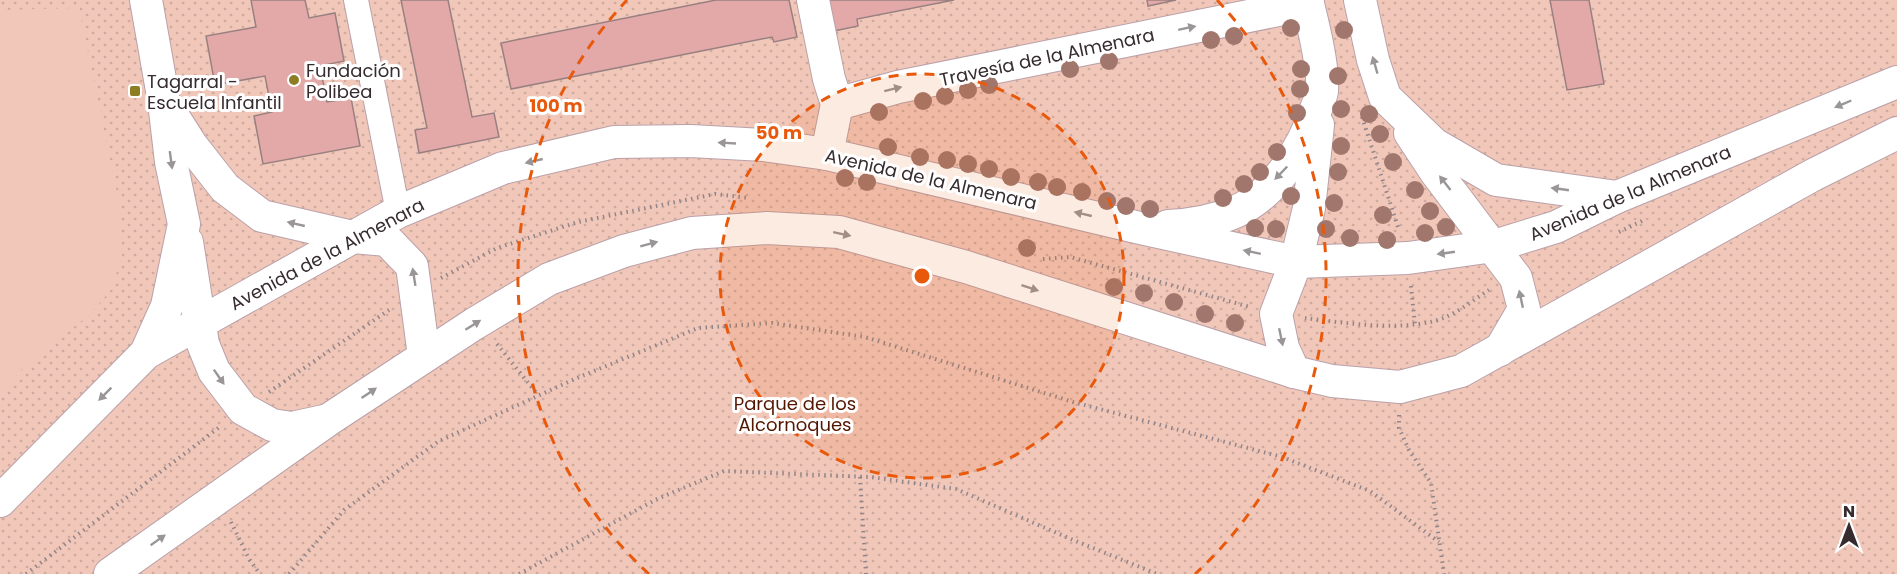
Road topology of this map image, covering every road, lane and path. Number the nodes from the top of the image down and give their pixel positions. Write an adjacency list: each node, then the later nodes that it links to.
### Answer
1 (146, 0): 8 (street)
2 (356, 0): 14 (street)
3 (813, 0): 9 (street)
4 (1360, 0): 10 (street, one-way to 4)
5 (1308, 2): 7 (street); 9 (street, Travesía de la Almenara, one-way to 5)
6 (1897, 82): 13 (street, Avenida de la Almenara, one-way to 13)
7 (1322, 92): 16 (street, one-way to 16); 20 (street)
8 (164, 102): 15 (street, one-way to 15); 17 (street, one-way to 8)
9 (837, 104): 12 (street)
10 (1373, 105): 13 (street, one-way to 10); 18 (street, one-way to 10); 19 (path)
11 (1897, 133): 24 (street)
12 (826, 154): 14 (street, Avenida de la Almenara, one-way to 14); 16 (street, Avenida de la Almenara, one-way to 12)
13 (1617, 197): 18 (street, Avenida de la Almenara)
14 (398, 212): 17 (street, Avenida de la Almenara)
15 (184, 224): 21 (street); 25 (street)
16 (1140, 228): 20 (street, Avenida de la Almenara, one-way to 16)
17 (353, 237): 21 (street, Avenida de la Almenara); 26 (street, one-way to 17)
18 (1494, 246): 19 (street, Avenida de la Almenara, one-way to 19); 24 (street, one-way to 18)
19 (1408, 258): 20 (street, Avenida de la Almenara); 23 (path)
20 (1296, 262): 27 (street, one-way to 27)
21 (200, 323): 25 (street, Avenida de la Almenara); 30 (street, one-way to 30)
22 (474, 324): 26 (street, one-way to 22); 27 (street, one-way to 27); 29 (path)
23 (1415, 325)
24 (1500, 351): 28 (street)
25 (146, 353): 33 (street, Avenida de la Almenara, one-way to 33)
26 (424, 356): 30 (street, one-way to 26)
27 (1294, 372): 28 (street)
28 (1400, 387): 34 (path)
29 (538, 396): 34 (path); 37 (path)
30 (328, 420): 32 (street)
31 (860, 477): 38 (path); 39 (path); 40 (path)
32 (219, 497): 35 (street, one-way to 32); 36 (path)
33 (0, 501)
34 (1439, 542): 41 (path)
35 (110, 574)
36 (260, 574)
37 (289, 574)
38 (519, 574)
39 (866, 574)
40 (1157, 574)
41 (1444, 574)

